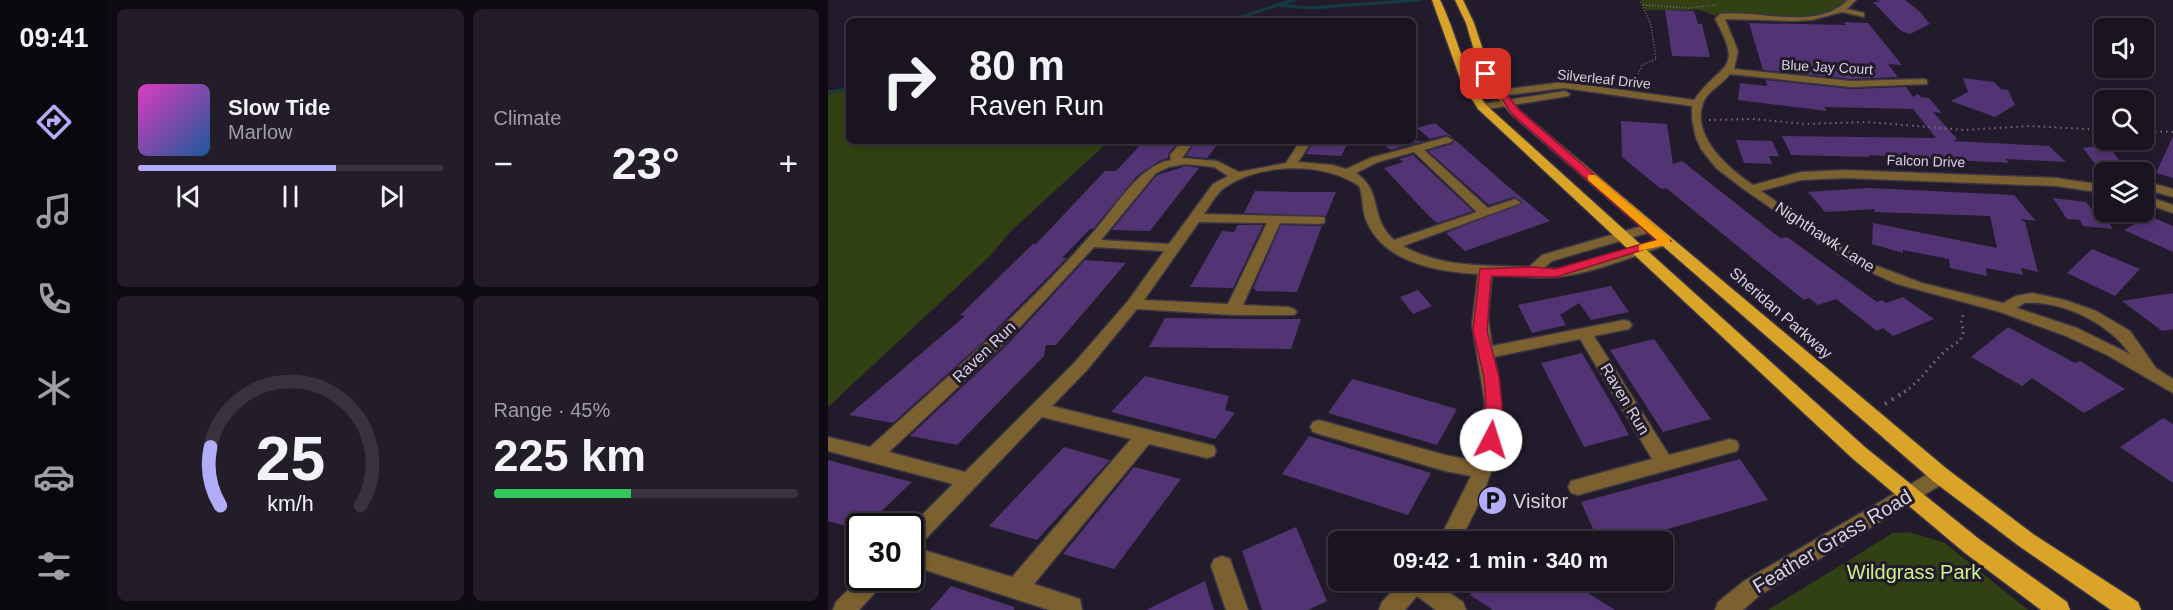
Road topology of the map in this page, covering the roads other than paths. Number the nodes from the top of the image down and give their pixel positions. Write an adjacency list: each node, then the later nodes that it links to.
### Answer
1 (1436, 0): 9 (main road)
2 (1459, 0): 8 (main road, Sheridan Parkway)
3 (1852, 0): 4 (street)
4 (1842, 10): 5 (street); 6 (street)
5 (1860, 15)
6 (1728, 71): 7 (street, Blue Jay Court); 10 (street)
7 (1924, 81)
8 (1502, 98): 9 (street, Silverleaf Drive); 10 (street, Silverleaf Drive); 30 (main road, Sheridan Parkway)
9 (1478, 102): 31 (main road)
10 (1696, 103): 21 (street, Nighthawk Lane)
11 (1447, 140): 14 (street)
12 (1185, 144): 15 (street)
13 (1304, 144): 16 (street)
14 (1416, 148): 17 (street); 26 (street)
15 (1177, 162): 18 (street, Raven Run); 33 (street, Raven Run)
16 (1290, 166): 17 (street); 18 (street)
17 (1347, 173): 34 (street)
18 (1236, 175): 27 (street)
19 (2094, 186): 21 (street, Falcon Drive)
20 (2154, 188): 22 (street)
21 (1753, 189): 40 (street, Nighthawk Lane)
22 (2173, 194)
23 (2154, 202): 25 (street)
24 (1515, 203): 26 (street)
25 (2173, 209)
26 (1485, 212): 34 (street)
27 (1196, 218): 28 (street); 35 (street)
28 (1275, 219): 29 (street); 41 (street)
29 (1319, 220)
30 (1649, 228): 31 (street); 32 (main road, Sheridan Parkway)
31 (1621, 236): 36 (main road); 37 (street)
32 (1665, 241): 36 (street); 57 (main road, Sheridan Parkway)
33 (1090, 243): 35 (street); 54 (street, Raven Run)
34 (1393, 245): 38 (street)
35 (1175, 248): 39 (street)
36 (1636, 250): 37 (street); 60 (main road)
37 (1533, 270): 38 (street)
38 (1485, 272): 45 (street)
39 (1133, 304): 41 (street); 48 (street)
40 (2006, 309): 46 (street, Nighthawk Lane); 46 (street, Nighthawk Lane)
41 (1233, 310): 42 (street)
42 (1289, 312)
43 (1624, 325): 44 (street)
44 (1585, 334): 45 (street); 55 (street, Raven Run)
45 (1485, 353): 56 (street)
46 (2150, 371): 47 (street, Nighthawk Lane)
47 (2173, 387)
48 (1040, 410): 50 (street); 58 (street)
49 (1319, 427): 56 (street)
50 (1144, 437): 53 (street); 65 (street)
51 (828, 444): 54 (street)
52 (1730, 446): 55 (street)
53 (1207, 451)
54 (873, 456): 58 (street)
55 (1665, 464): 59 (street)
56 (1483, 470): 62 (street)
57 (1940, 475): 60 (street, Feather Grass Road); 76 (main road, Sheridan Parkway)
58 (970, 482): 61 (street)
59 (1578, 487)
60 (1909, 494): 74 (street, Feather Grass Road); 75 (main road)
61 (924, 527)
62 (1454, 531)
63 (924, 559): 65 (street)
64 (1222, 566): 71 (street)
65 (1016, 589): 69 (street)
66 (862, 591): 70 (street)
67 (1408, 591): 72 (street)
68 (1429, 591): 73 (street)
69 (1072, 607)
70 (844, 610)
71 (1237, 610)
72 (1390, 610)
73 (1455, 610)
74 (1726, 610)
75 (2059, 610)
76 (2130, 610)

